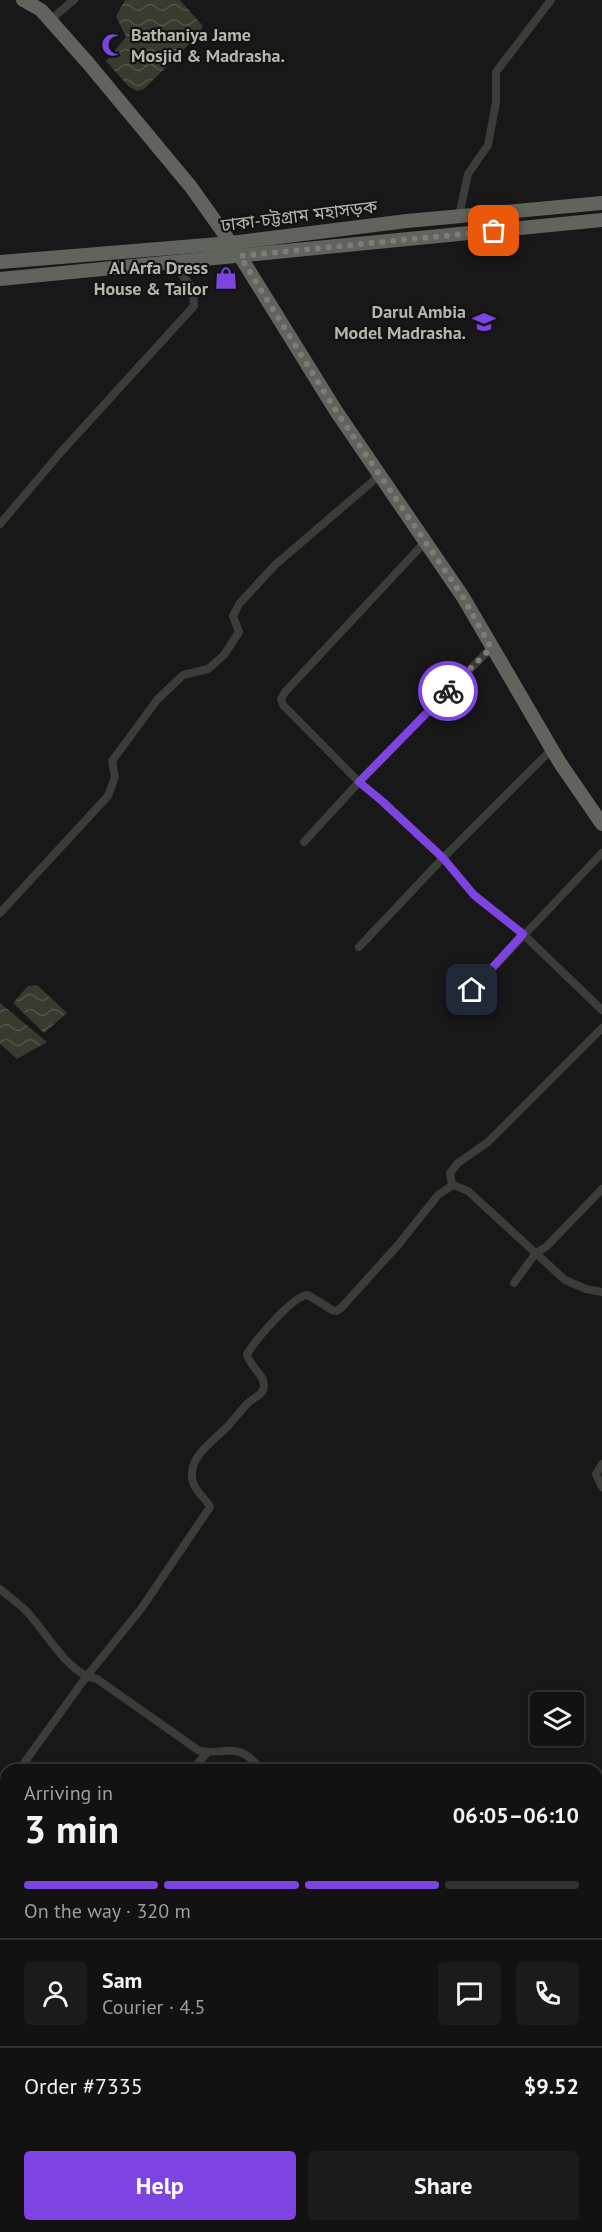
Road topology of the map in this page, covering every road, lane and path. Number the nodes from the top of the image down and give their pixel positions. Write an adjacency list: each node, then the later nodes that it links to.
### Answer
1 (23, 0): 4 (highway)
2 (74, 0): 4 (street)
3 (551, 0): 6 (street)
4 (50, 20): 8 (highway)
5 (602, 203): 6 (highway, ঢাকা-চট্টগ্রাম মহাসড়ক)
6 (459, 216): 8 (highway, ঢাকা-চট্টগ্রাম মহাসড়ক)
7 (602, 220): 9 (highway, ঢাকা-চট্টগ্রাম মহাসড়ক)
8 (231, 243): 9 (highway); 10 (highway, ঢাকা-চট্টগ্রাম মহাসড়ক)
9 (240, 256): 11 (highway, ঢাকা-চট্টগ্রাম মহাসড়ক); 13 (highway)
10 (0, 262)
11 (172, 262): 12 (highway, ঢাকা-চট্টগ্রাম মহাসড়ক); 14 (street)
12 (0, 279)
13 (380, 476): 15 (highway); 23 (street)
14 (0, 524)
15 (425, 542): 16 (highway); 18 (street)
16 (491, 648): 17 (highway); 18 (street)
17 (552, 749): 19 (highway); 22 (street)
18 (359, 782): 20 (street); 22 (street)
19 (602, 824)
20 (304, 842)
21 (602, 853): 24 (street)
22 (443, 858): 24 (street); 25 (street)
23 (0, 913)
24 (523, 934): 26 (street); 27 (street)
25 (359, 947)
26 (472, 990)
27 (602, 1010)
28 (602, 1028): 29 (street)
29 (452, 1185): 31 (street); 37 (street)
30 (602, 1189): 31 (street)
31 (536, 1253): 32 (street); 33 (street)
32 (514, 1283)
33 (602, 1292)
34 (602, 1464): 35 (street)
35 (602, 1487)
36 (0, 1589): 37 (street)
37 (86, 1677): 38 (street); 39 (street)
38 (206, 1754): 40 (street); 41 (street)
39 (24, 1764)
40 (197, 1764)
41 (256, 1764)

